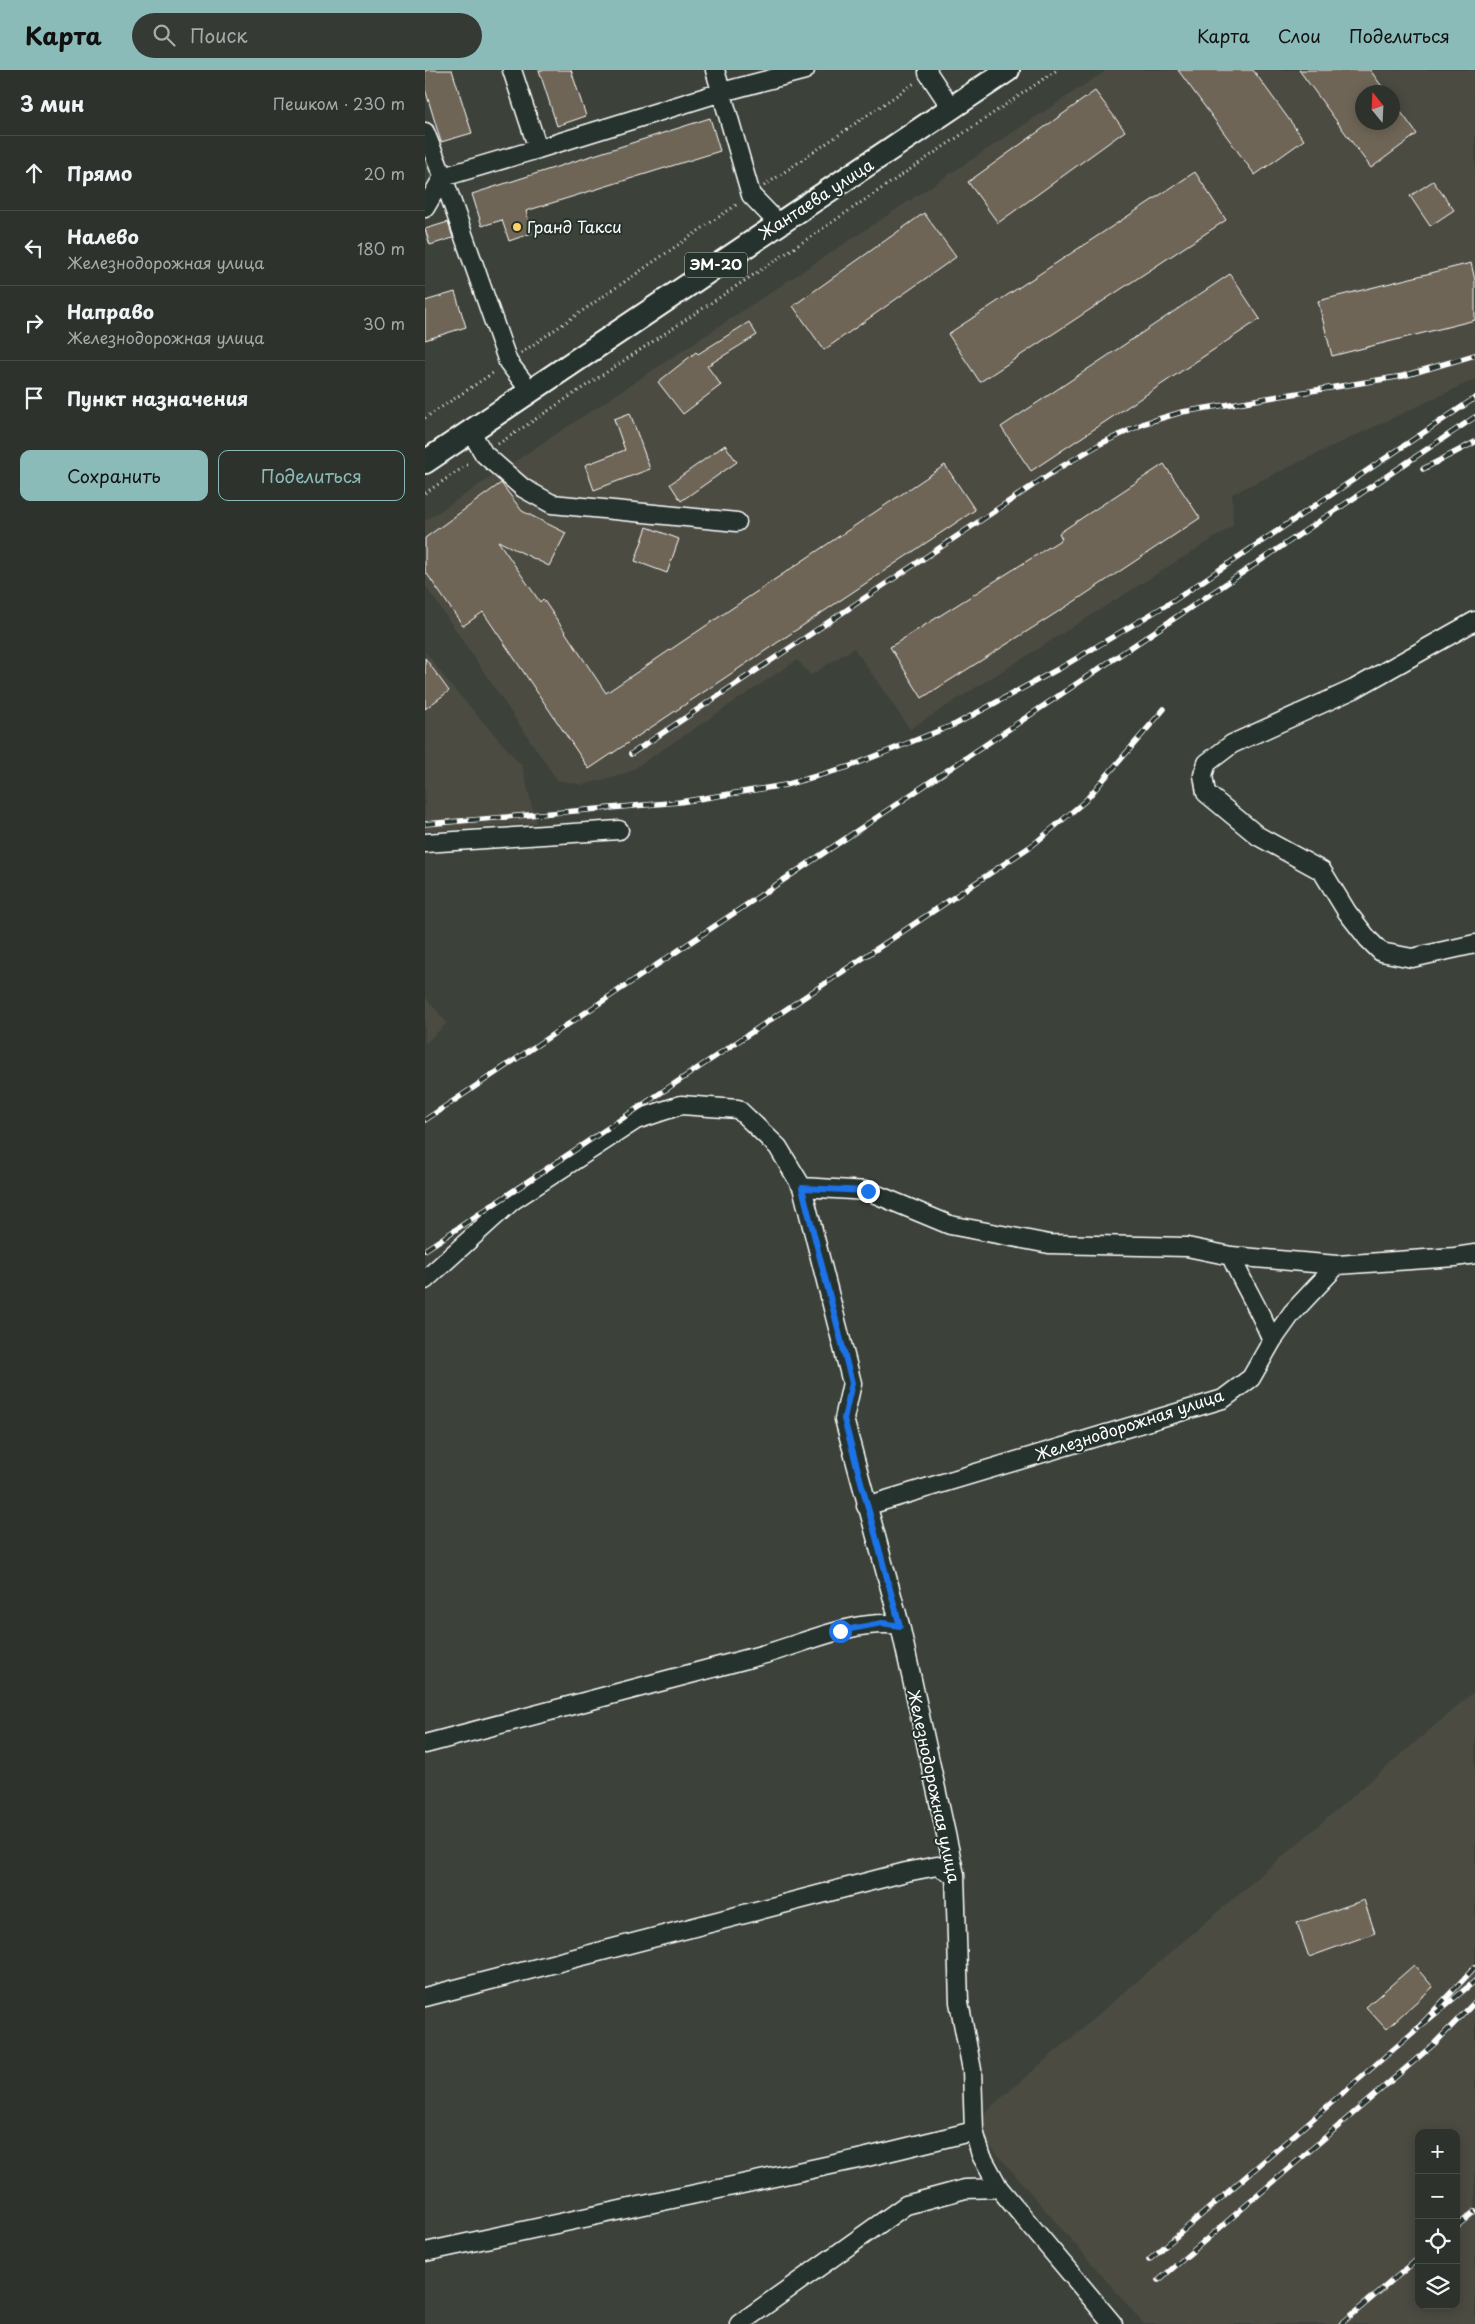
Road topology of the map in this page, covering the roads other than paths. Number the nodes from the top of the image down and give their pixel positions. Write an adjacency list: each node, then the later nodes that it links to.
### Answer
1 (512, 70): 9 (street)
2 (715, 70): 6 (street)
3 (805, 70): 6 (street)
4 (1008, 70): 7 (main road, Жантаева улица / ЭМ-20)
5 (928, 72): 7 (street)
6 (722, 92): 9 (street); 12 (street)
7 (952, 109): 12 (main road, Жантаева улица / ЭМ-20)
8 (425, 132): 10 (street)
9 (538, 149): 10 (street)
10 (443, 178): 11 (street); 13 (street)
11 (425, 208)
12 (778, 223): 13 (main road, Жантаева улица / ЭМ-20)
13 (531, 392): 14 (main road, Жантаева улица / ЭМ-20)
14 (471, 432): 15 (main road, Жантаева улица / ЭМ-20); 16 (street)
15 (425, 462)
16 (737, 522)
17 (1475, 621): 20 (street)
18 (619, 830): 19 (street)
19 (425, 843)
20 (1475, 944)
21 (802, 1188): 23 (street); 25 (street, Железнодорожная улица); 27 (street, Железнодорожная улица)
22 (1475, 1254): 24 (street)
23 (1231, 1256): 24 (street); 26 (street)
24 (1337, 1265): 26 (street, Железнодорожная улица)
25 (425, 1280)
26 (1271, 1341): 27 (street, Железнодорожная улица)
27 (867, 1506): 28 (street, Железнодорожная улица)
28 (900, 1626): 29 (street); 30 (street, Железнодорожная улица)
29 (425, 1744)
30 (955, 1875): 31 (street); 32 (street, Железнодорожная улица)
31 (425, 1997)
32 (974, 2131): 33 (street, Железнодорожная улица); 34 (street)
33 (999, 2188): 35 (street); 36 (street, Железнодорожная улица)
34 (425, 2252)
35 (739, 2324)
36 (1113, 2324)

